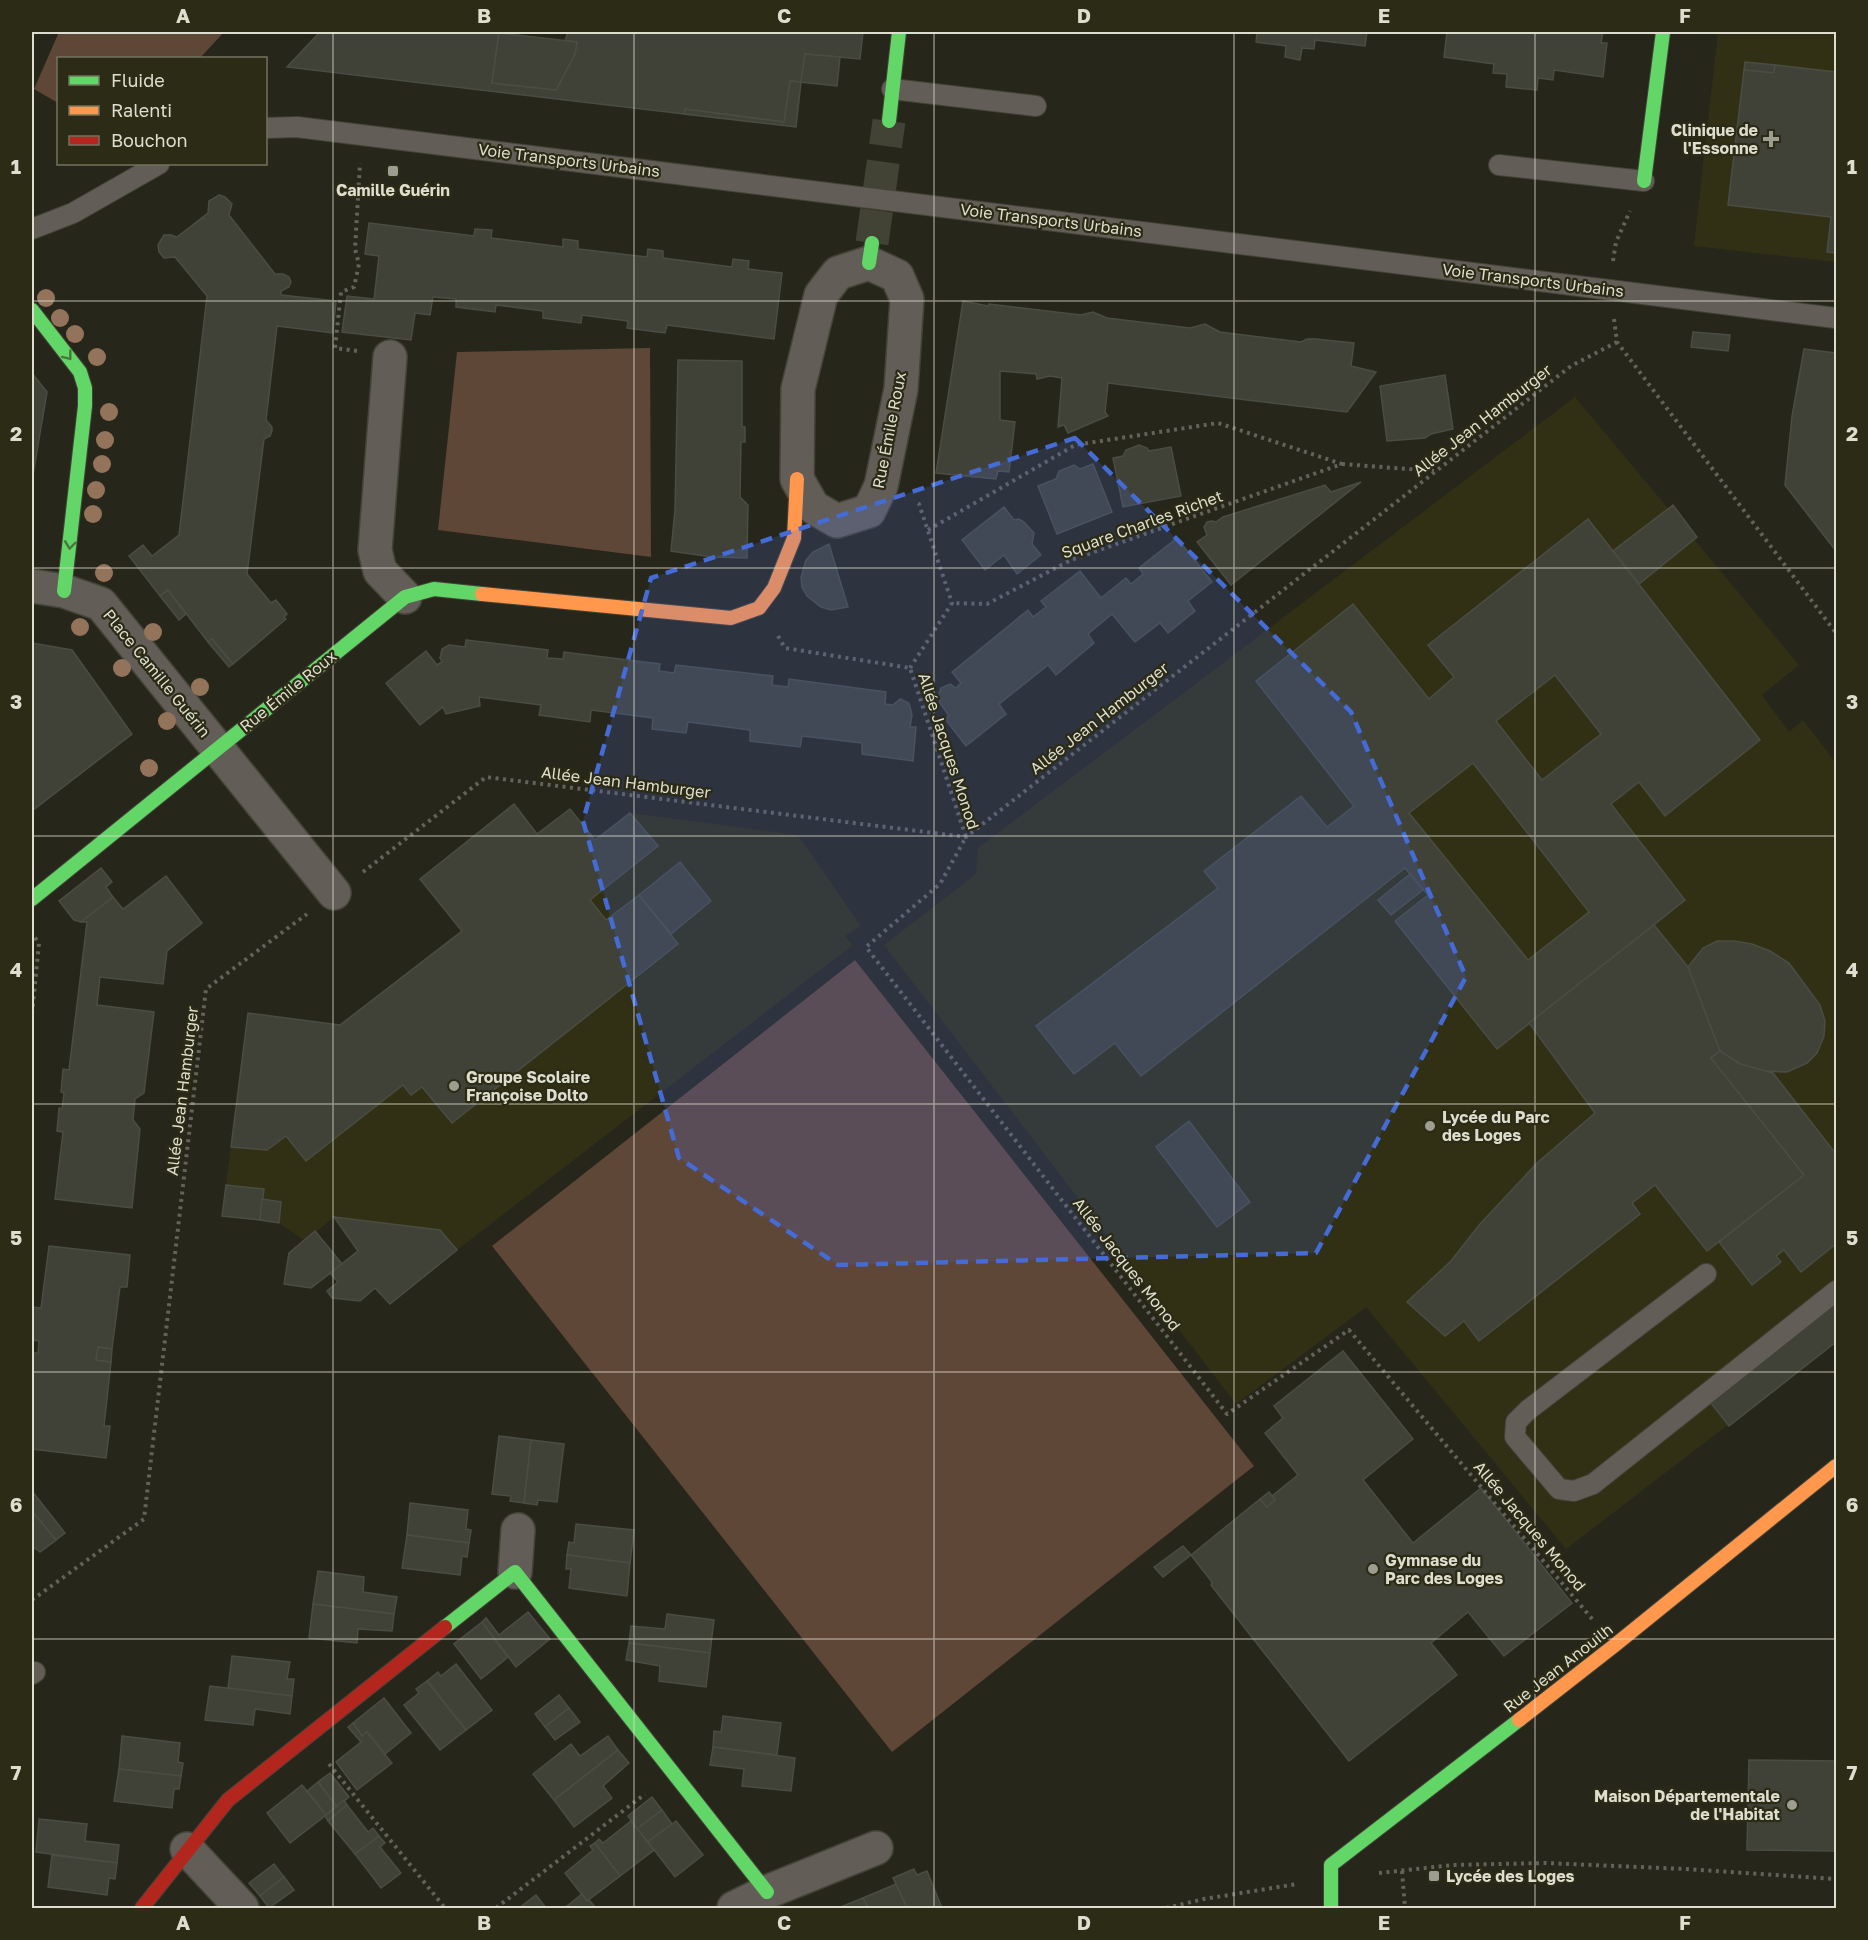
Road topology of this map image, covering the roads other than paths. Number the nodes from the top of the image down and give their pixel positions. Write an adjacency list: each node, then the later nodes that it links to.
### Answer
1 (899, 32): 3 (street)
2 (1663, 32): 9 (street)
3 (892, 89): 4 (lane); 5 (street)
4 (1036, 106)
5 (889, 121)
6 (267, 128): 12 (lane, Voie Transports Urbains)
7 (157, 165): 10 (lane)
8 (1500, 165): 9 (lane)
9 (1644, 181)
10 (32, 229)
11 (32, 310): 18 (street, one-way to 18)
12 (1836, 318)
13 (390, 357): 19 (street)
14 (797, 479): 15 (street); 15 (street, Rue Émile Roux); 16 (street, Rue Émile Roux)
15 (837, 521): 16 (street, Rue Émile Roux)
16 (794, 538): 19 (street, Rue Émile Roux)
17 (32, 586): 18 (street, Place Camille Guérin)
18 (64, 591): 20 (street, Place Camille Guérin)
19 (405, 597): 20 (street, Rue Émile Roux)
20 (218, 749): 21 (street, Place Camille Guérin); 22 (street, Rue Émile Roux)
21 (334, 893)
22 (32, 899)
23 (1706, 1274): 24 (lane)
24 (1836, 1291)
25 (1836, 1466): 34 (street, Rue Jean Anouilh)
26 (518, 1530): 27 (street)
27 (515, 1572): 29 (street); 30 (street)
28 (876, 1848): 30 (street)
29 (187, 1849): 31 (street); 32 (street)
30 (767, 1892): 33 (street)
31 (142, 1908)
32 (242, 1908)
33 (734, 1908)
34 (1331, 1908)

